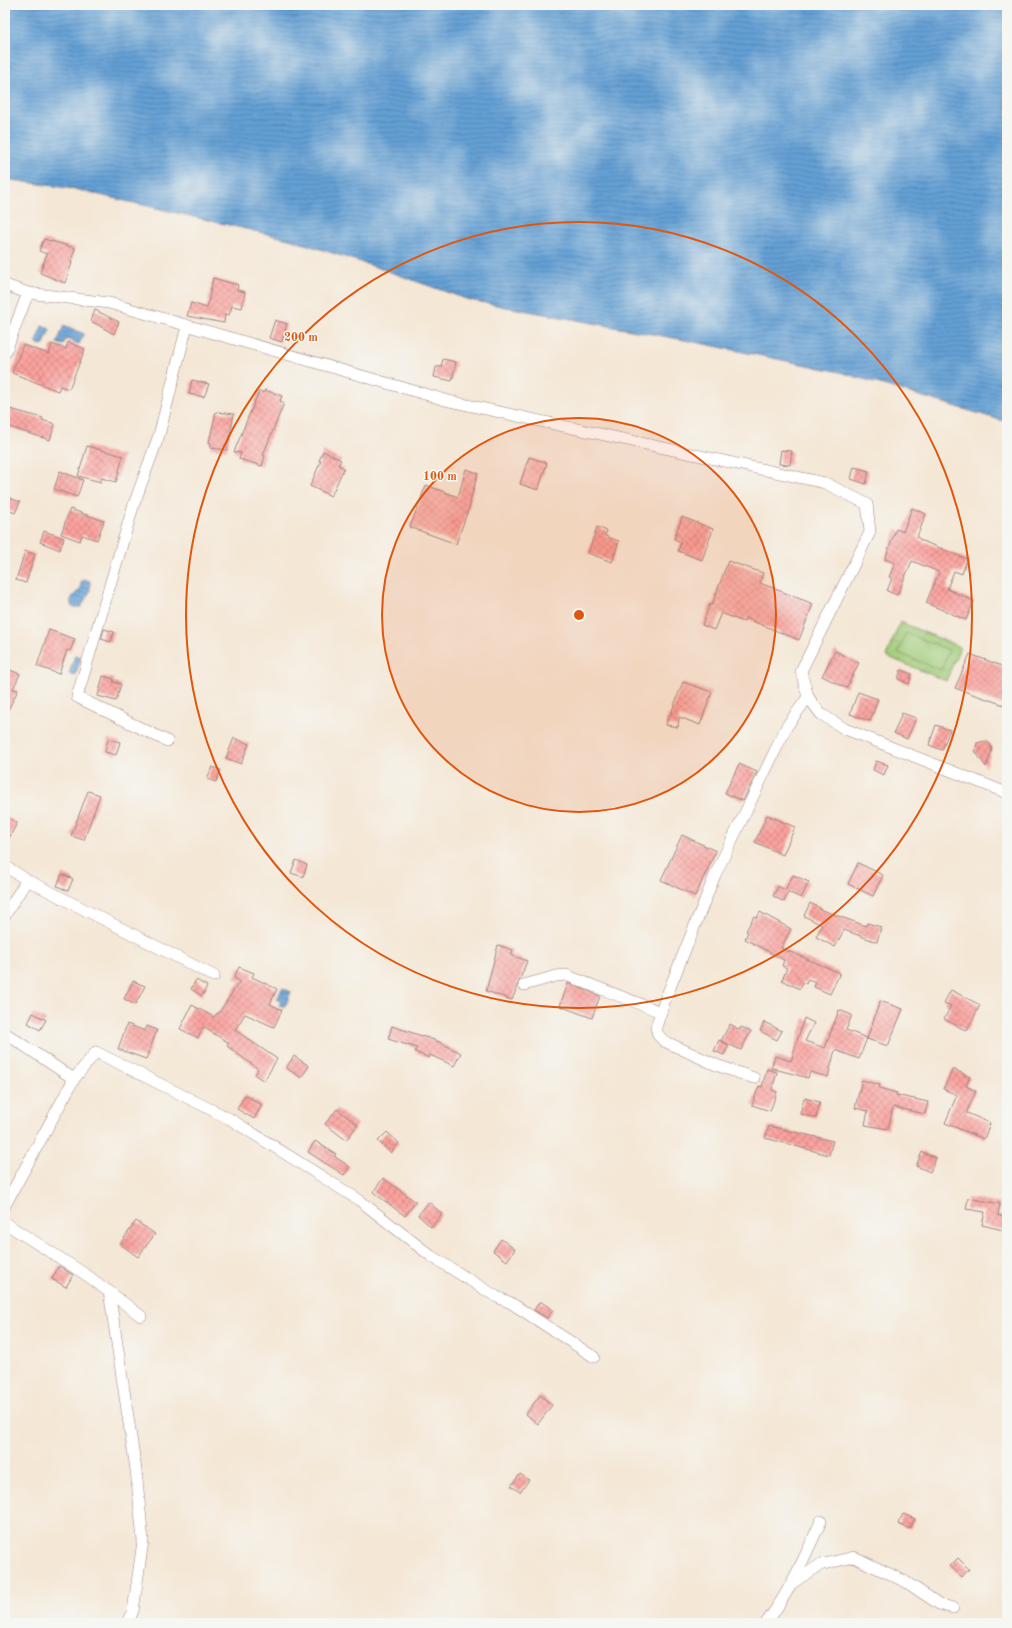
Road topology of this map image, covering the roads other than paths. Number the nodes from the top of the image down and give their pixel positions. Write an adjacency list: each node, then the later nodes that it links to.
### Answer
1 (5, 285): 2 (street)
2 (28, 292): 3 (street); 4 (street)
3 (187, 326): 5 (street); 6 (street)
4 (5, 353)
5 (808, 697): 7 (street); 13 (street)
6 (166, 742)
7 (1007, 793)
8 (5, 866): 9 (street)
9 (27, 880): 10 (street); 11 (street)
10 (5, 915)
11 (214, 976)
12 (524, 985): 13 (street)
13 (661, 1012): 15 (street)
14 (5, 1033): 16 (street)
15 (754, 1078)
16 (74, 1079): 17 (street); 21 (street)
17 (5, 1205)
18 (5, 1223): 19 (street)
19 (109, 1291): 20 (street); 25 (street)
20 (141, 1316)
21 (594, 1357)
22 (821, 1521): 23 (street)
23 (792, 1583): 24 (street); 26 (street)
24 (953, 1608)
25 (128, 1623)
26 (766, 1623)

